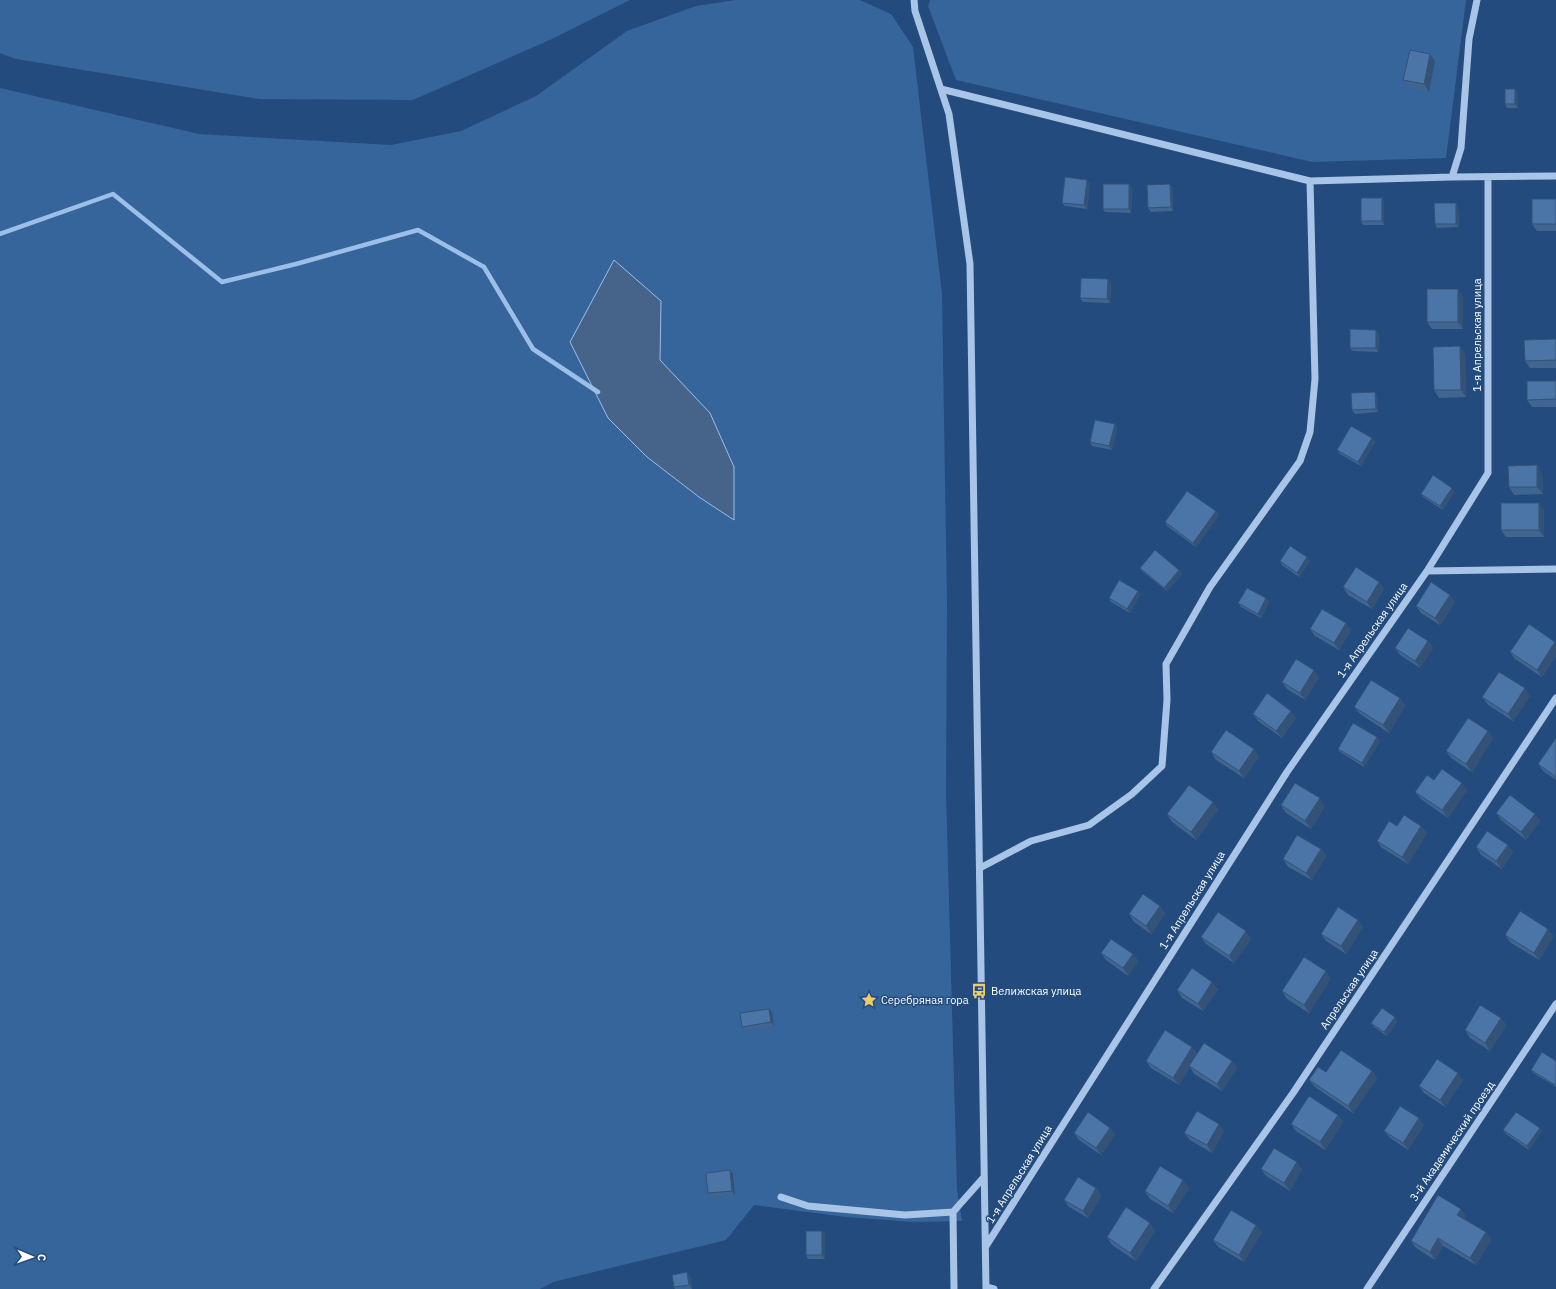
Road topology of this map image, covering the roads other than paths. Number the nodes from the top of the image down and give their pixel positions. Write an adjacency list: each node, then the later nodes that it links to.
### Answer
1 (914, 0): 3 (street)
2 (1477, 0): 5 (street)
3 (941, 90): 7 (street); 11 (street)
4 (1556, 176): 6 (street)
5 (1452, 177): 6 (street); 7 (street)
6 (1488, 177): 9 (street, 1-я Апрельская улица)
7 (1310, 181): 11 (street)
8 (1556, 569): 9 (street)
9 (1427, 571): 16 (street, 1-я Апрельская улица)
10 (1556, 698): 20 (street, Апрельская улица)
11 (980, 868): 13 (street)
12 (1556, 1004): 21 (street, 3-й Академический проезд)
13 (984, 1177): 15 (street); 16 (street)
14 (780, 1197): 15 (street)
15 (953, 1212): 18 (street)
16 (985, 1247): 17 (street)
17 (986, 1288): 19 (street)
18 (954, 1289)
19 (994, 1289)
20 (1154, 1289)
21 (1367, 1289)

